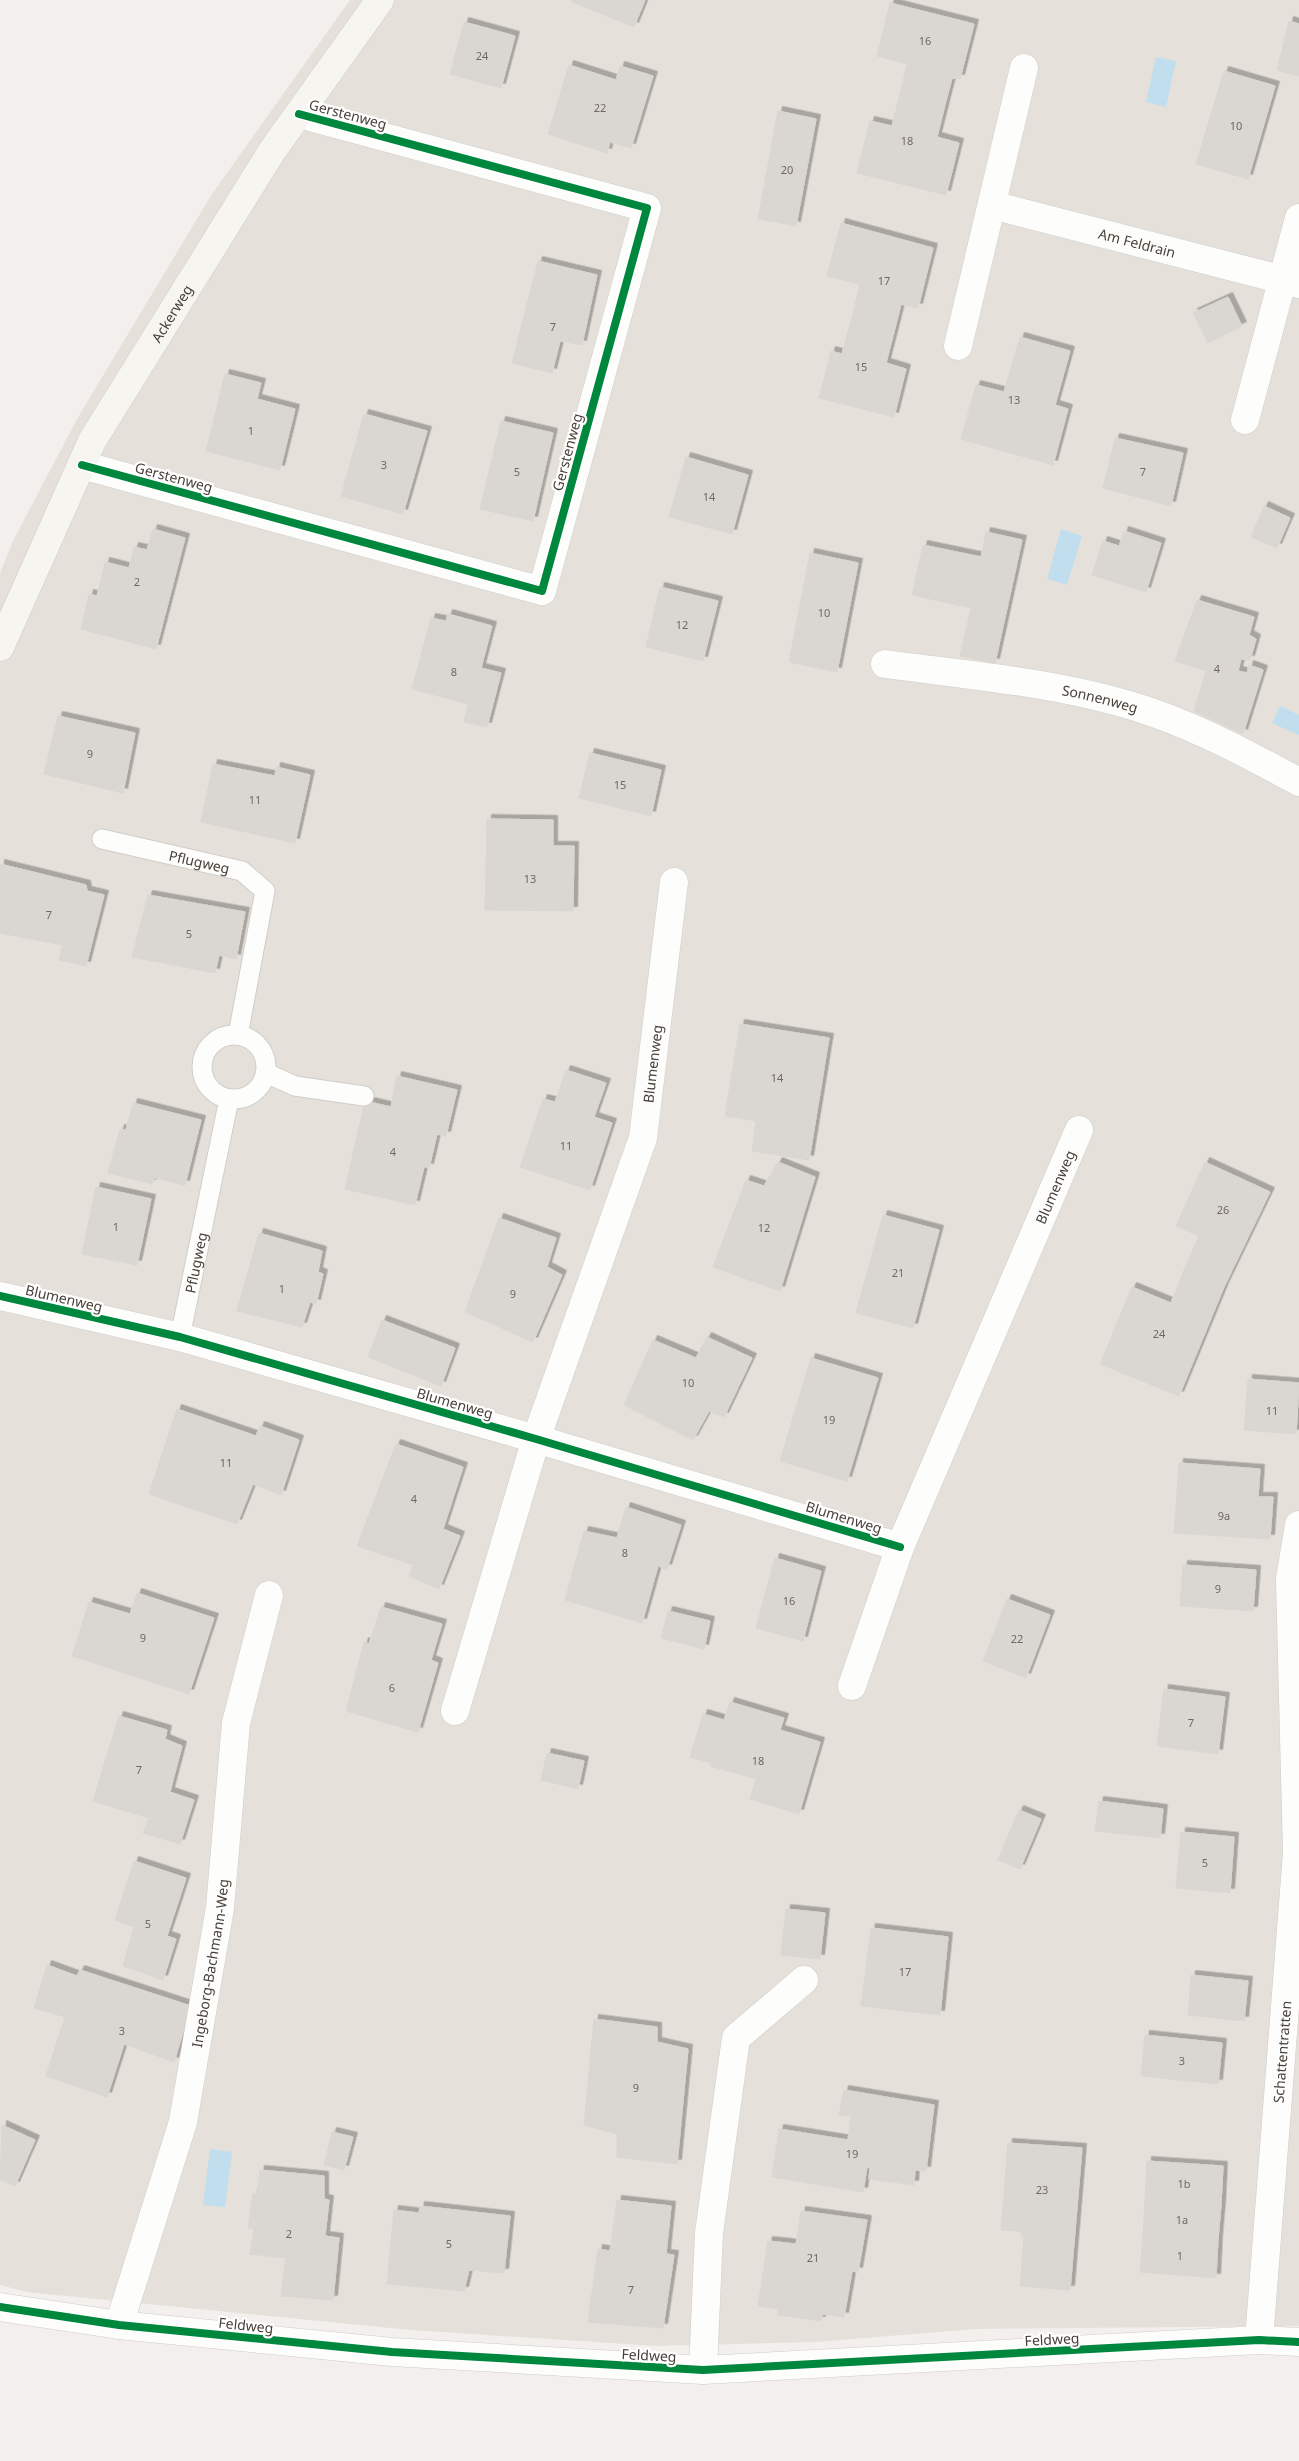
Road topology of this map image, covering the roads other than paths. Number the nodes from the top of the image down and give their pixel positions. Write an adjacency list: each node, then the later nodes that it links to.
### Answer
1 (380, 0): 3 (street, Ackerweg)
2 (1024, 68): 4 (street)
3 (299, 114): 9 (street, Ackerweg); 9 (street, Gerstenweg)
4 (992, 205): 6 (street, Am Feldrain); 7 (street)
5 (1299, 218): 6 (street)
6 (1291, 281): 8 (street)
7 (958, 346)
8 (1245, 420)
9 (82, 465): 10 (street, Ackerweg)
10 (0, 646)
11 (885, 664): 12 (street, Sonnenweg)
12 (1299, 782)
13 (102, 839): 15 (lane, Pflugweg)
14 (674, 882): 22 (street, Blumenweg)
15 (238, 1035): 16 (lane); 18 (lane)
16 (266, 1073): 17 (lane); 18 (lane)
17 (364, 1096)
18 (230, 1099): 21 (lane, Pflugweg)
19 (1079, 1130): 24 (street, Blumenweg)
20 (0, 1296): 21 (street, Blumenweg)
21 (180, 1337): 22 (street, Blumenweg)
22 (536, 1439): 24 (street, Blumenweg); 27 (street, Blumenweg)
23 (1299, 1525): 31 (street, Schattentratten)
24 (900, 1547): 26 (street, Blumenweg)
25 (270, 1595): 30 (street, Ingeborg-Bachmann-Weg)
26 (852, 1686)
27 (455, 1711)
28 (804, 1980): 33 (street)
29 (0, 2307): 30 (street, Feldweg)
30 (119, 2325): 33 (street, Feldweg)
31 (1259, 2340): 32 (street, Feldweg); 33 (street, Feldweg)
32 (1299, 2342)
33 (703, 2370)

